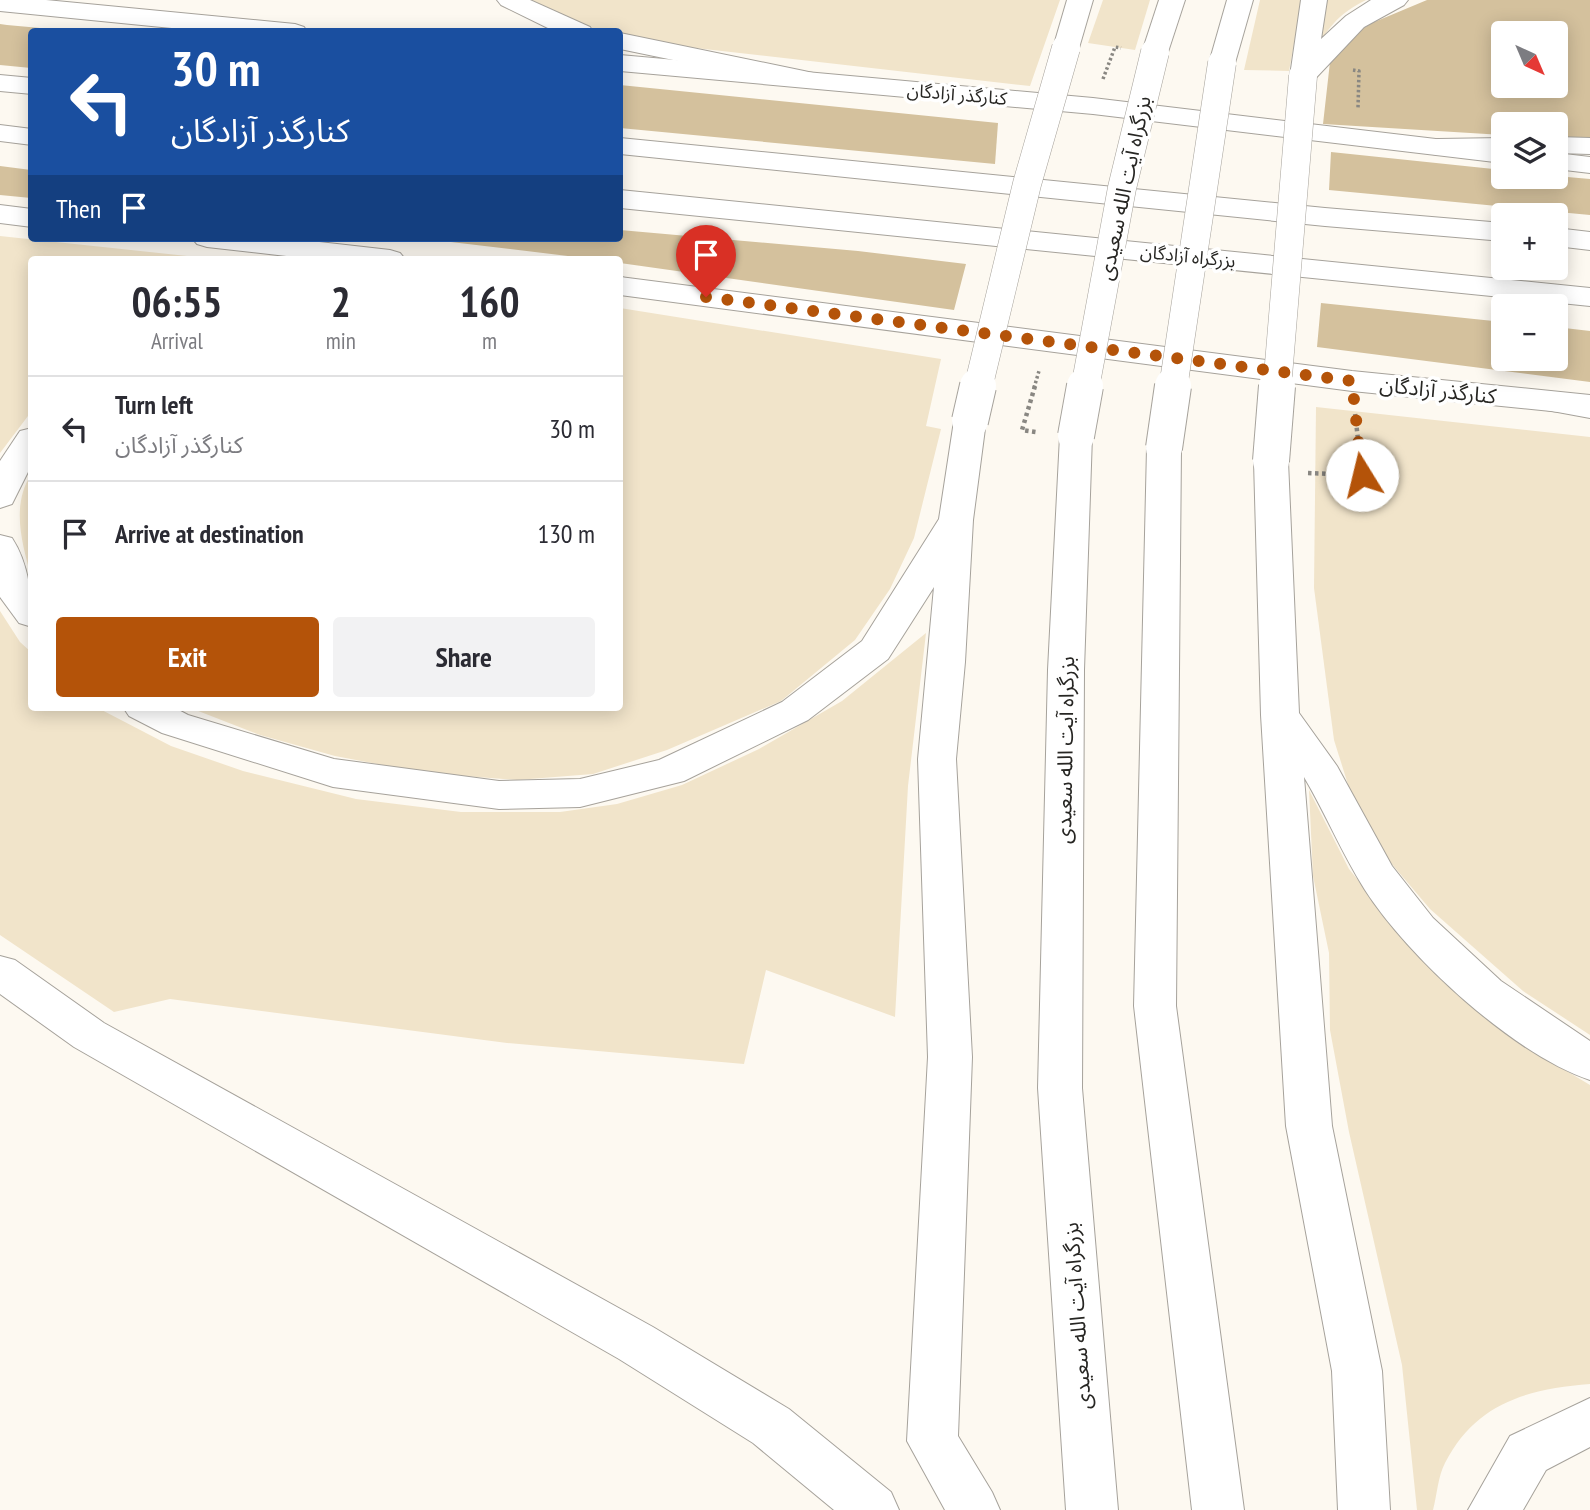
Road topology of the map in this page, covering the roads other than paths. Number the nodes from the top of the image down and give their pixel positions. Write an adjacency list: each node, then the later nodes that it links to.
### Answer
1 (510, 0): 9 (main road)
2 (1080, 0): 39 (main road, bridge)
3 (1172, 0): 49 (main road, بزرگراه آیت الله سعیدی, bridge)
4 (1240, 0): 50 (main road, bridge)
5 (1314, 0): 12 (main road)
6 (1395, 0): 12 (main road)
7 (0, 3): 8 (main road)
8 (254, 28)
9 (571, 28)
10 (623, 42): 13 (main road)
11 (623, 63): 13 (main road, کنارگذر آزادگان)
12 (1308, 70): 43 (main road, bridge)
13 (804, 79): 22 (main road, کنارگذر آزادگان)
14 (0, 83): 15 (main road)
15 (28, 86)
16 (0, 133): 17 (main road)
17 (28, 136)
18 (1568, 145): 21 (main road)
19 (623, 146): 29 (main road)
20 (1491, 146): 22 (main road)
21 (1590, 146)
22 (1438, 147): 23 (main road, کنارگذر آزادگان)
23 (1491, 154)
24 (1568, 162): 25 (main road)
25 (1590, 165)
26 (623, 200): 35 (main road, بزرگراه آزادگان)
27 (0, 214): 28 (main road)
28 (28, 218)
29 (1491, 231)
30 (1568, 238): 31 (main road)
31 (1590, 241)
32 (243, 242): 33 (main road)
33 (364, 256)
34 (623, 286): 36 (main road, کنارگذر آزادگان)
35 (1590, 297)
36 (1590, 407)
37 (28, 444): 38 (main road)
38 (0, 497)
39 (956, 520): 42 (main road); 48 (main road)
40 (0, 546): 41 (main road)
41 (28, 610)
42 (150, 711)
43 (1280, 714): 45 (main road); 51 (main road)
44 (0, 972): 47 (main road)
45 (1590, 1062)
46 (1590, 1421): 52 (main road)
47 (873, 1510)
48 (974, 1510)
49 (1092, 1510)
50 (1218, 1510)
51 (1364, 1510)
52 (1494, 1510)

